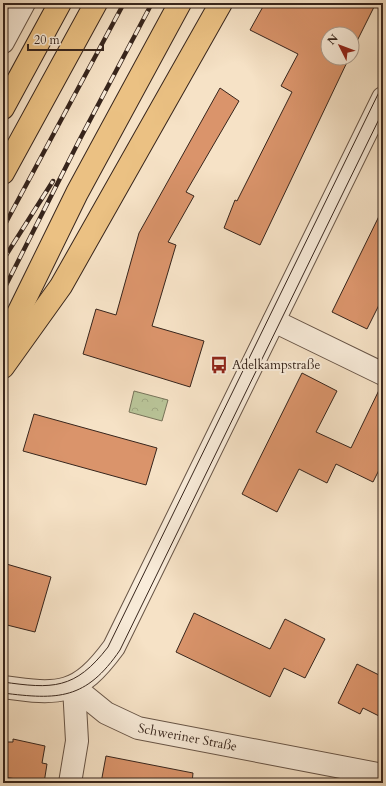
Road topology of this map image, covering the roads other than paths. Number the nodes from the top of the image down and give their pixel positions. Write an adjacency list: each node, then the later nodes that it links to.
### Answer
1 (24, 3): 6 (street)
2 (60, 3): 8 (highway)
3 (96, 3): 9 (highway)
4 (180, 3): 11 (highway)
5 (221, 3): 12 (highway)
6 (3, 42)
7 (383, 98): 10 (street)
8 (3, 108)
9 (3, 173)
10 (274, 321): 13 (street); 15 (street)
11 (3, 344)
12 (3, 367)
13 (383, 374)
14 (3, 687): 15 (street)
15 (74, 687): 16 (street, Schweriner Straße); 17 (street)
16 (383, 775)
17 (70, 783)

